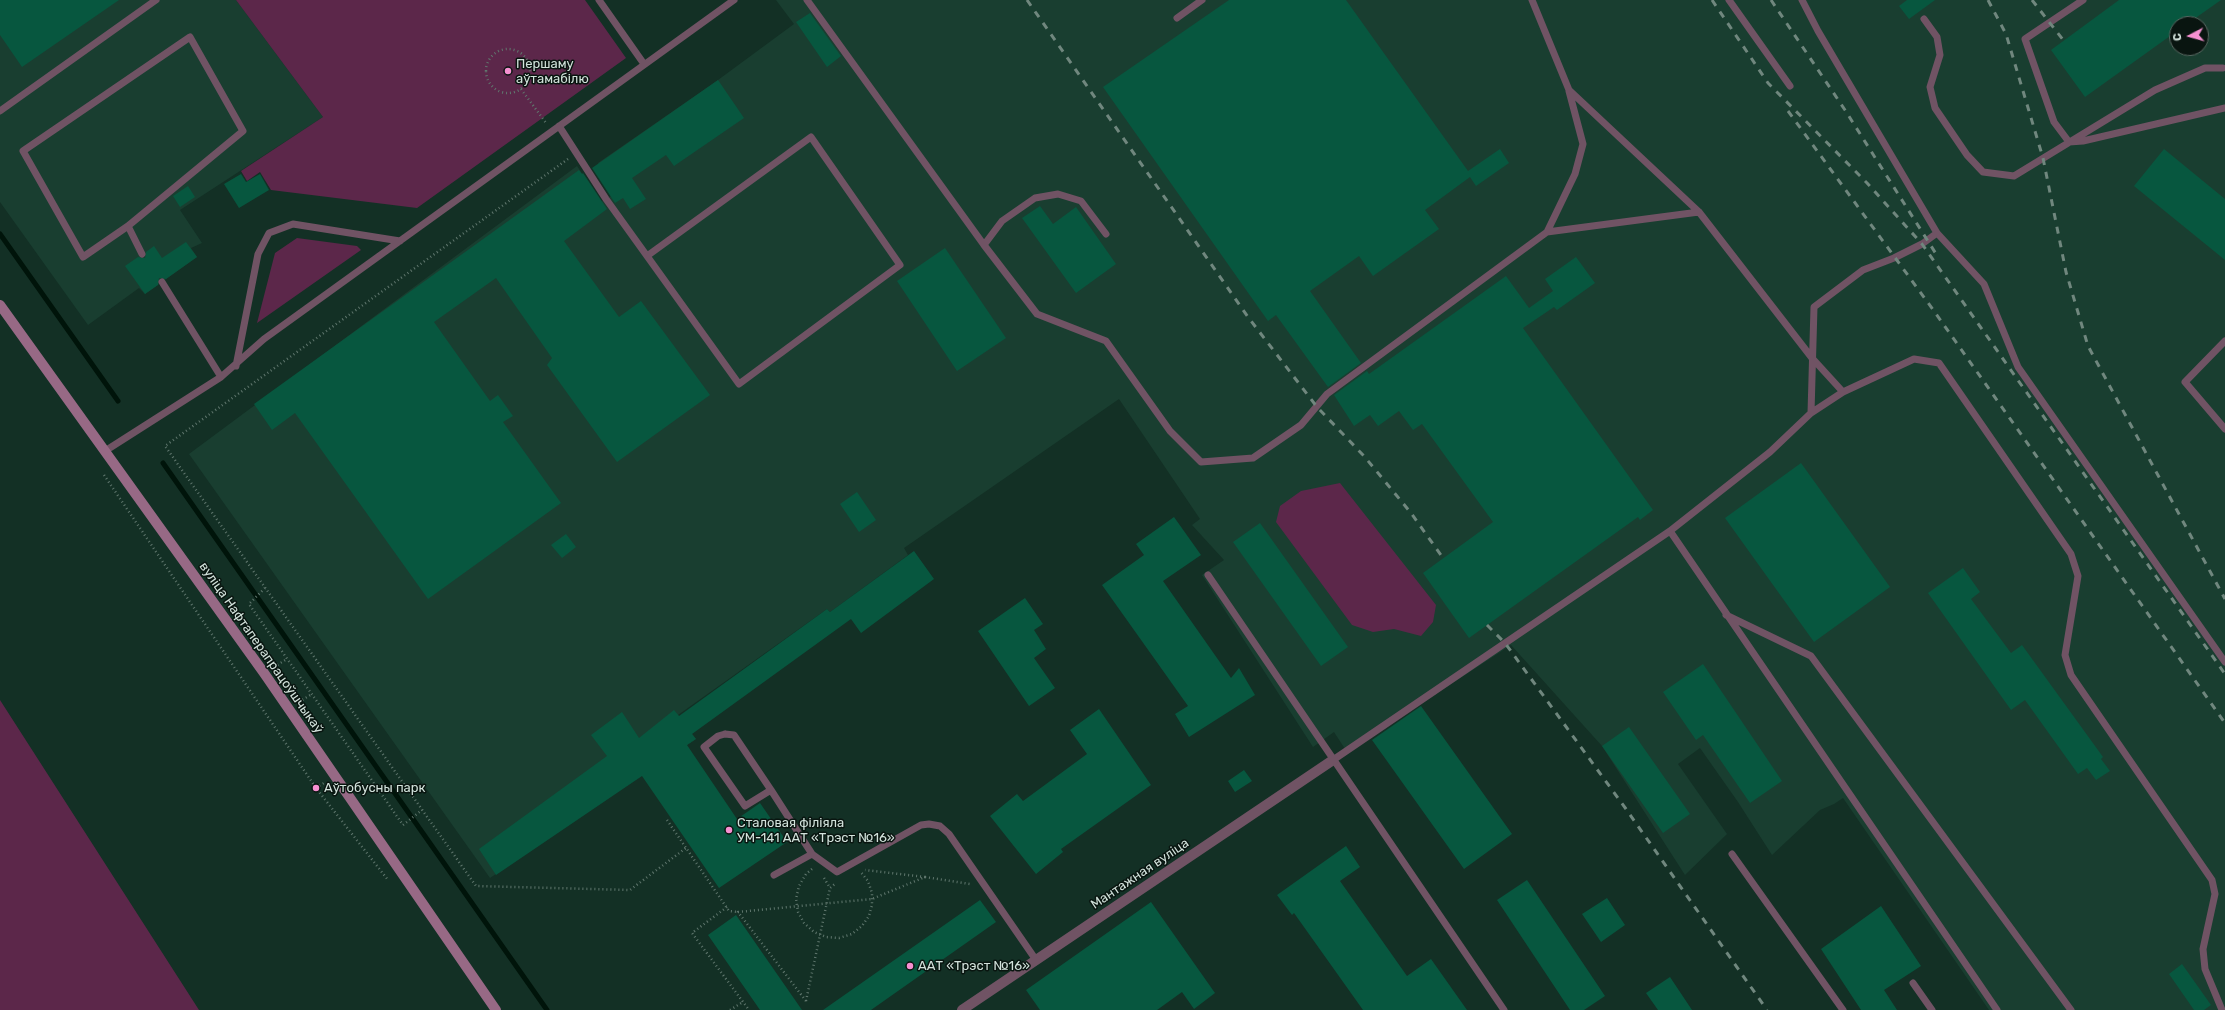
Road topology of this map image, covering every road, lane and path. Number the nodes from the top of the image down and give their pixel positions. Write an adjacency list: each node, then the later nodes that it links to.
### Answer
1 (156, 0): 18 (lane)
2 (598, 0): 12 (lane)
3 (734, 0): 12 (lane)
4 (808, 0): 29 (lane)
5 (1202, 0): 10 (lane)
6 (1532, 0): 16 (lane)
7 (1729, 0): 14 (lane)
8 (1802, 0): 26 (lane)
9 (2083, 0): 21 (lane)
10 (1177, 18)
11 (1924, 18): 21 (lane)
12 (644, 64): 19 (lane)
13 (2223, 68): 21 (lane)
14 (1790, 86)
15 (521, 89): 15 (path); 20 (path)
16 (1569, 90): 23 (lane); 25 (lane)
17 (2225, 108): 21 (lane)
18 (0, 111)
19 (559, 126): 20 (lane); 22 (lane)
20 (552, 131): 28 (lane)
21 (2069, 142)
22 (577, 153): 31 (lane); 45 (path)
23 (1699, 212): 25 (lane); 35 (lane)
24 (128, 226): 24 (lane); 30 (lane)
25 (1547, 232): 29 (lane)
26 (1937, 233): 35 (lane); 47 (lane)
27 (1106, 234): 29 (lane)
28 (400, 241): 36 (lane); 36 (lane)
29 (984, 245)
30 (142, 254)
31 (647, 256): 31 (lane)
32 (162, 282): 37 (lane)
33 (0, 305): 41 (main road, вуліца Нафтаперапрацоўшчыкаў)
34 (2225, 341): 40 (lane)
35 (1812, 358): 38 (lane); 39 (lane)
36 (236, 366): 37 (lane)
37 (221, 377): 41 (lane)
38 (1843, 392): 39 (lane); 82 (lane)
39 (1811, 413): 43 (lane)
40 (2225, 429)
41 (105, 451): 73 (main road, вуліца Нафтаперапрацоўшчыкаў)
42 (101, 471): 62 (path)
43 (1670, 531): 46 (lane); 48 (lane)
44 (1208, 575): 48 (lane)
45 (265, 588): 50 (path); 50 (path)
46 (1726, 615): 80 (lane); 81 (lane)
47 (2225, 662)
48 (1333, 760): 70 (street, Мантажная вуліца); 77 (lane)
49 (771, 790): 49 (lane); 53 (lane)
50 (422, 810): 52 (path)
51 (667, 820): 52 (path)
52 (686, 848): 67 (path)
53 (812, 854): 58 (lane); 63 (lane)
54 (1732, 854): 78 (lane)
55 (816, 866): 69 (path)
56 (858, 870): 57 (path); 60 (path); 65 (path)
57 (854, 872)
58 (774, 875)
59 (823, 877): 64 (path)
60 (925, 877): 63 (path); 65 (path)
61 (840, 881): 64 (path)
62 (393, 886)
63 (986, 887): 70 (lane)
64 (830, 888): 66 (path)
65 (872, 898): 66 (path); 69 (path)
66 (826, 904): 68 (path); 69 (path)
67 (727, 907): 68 (path); 72 (path)
68 (738, 912): 69 (path)
69 (820, 935)
70 (1036, 960): 76 (street, Мантажная вуліца)
71 (1913, 983): 79 (lane)
72 (743, 1002): 74 (path); 75 (path)
73 (496, 1010)
74 (730, 1010)
75 (750, 1010)
76 (962, 1010)
77 (1504, 1010)
78 (1843, 1010)
79 (1932, 1010)
80 (1997, 1010)
81 (2071, 1010)
82 (2222, 1010)

